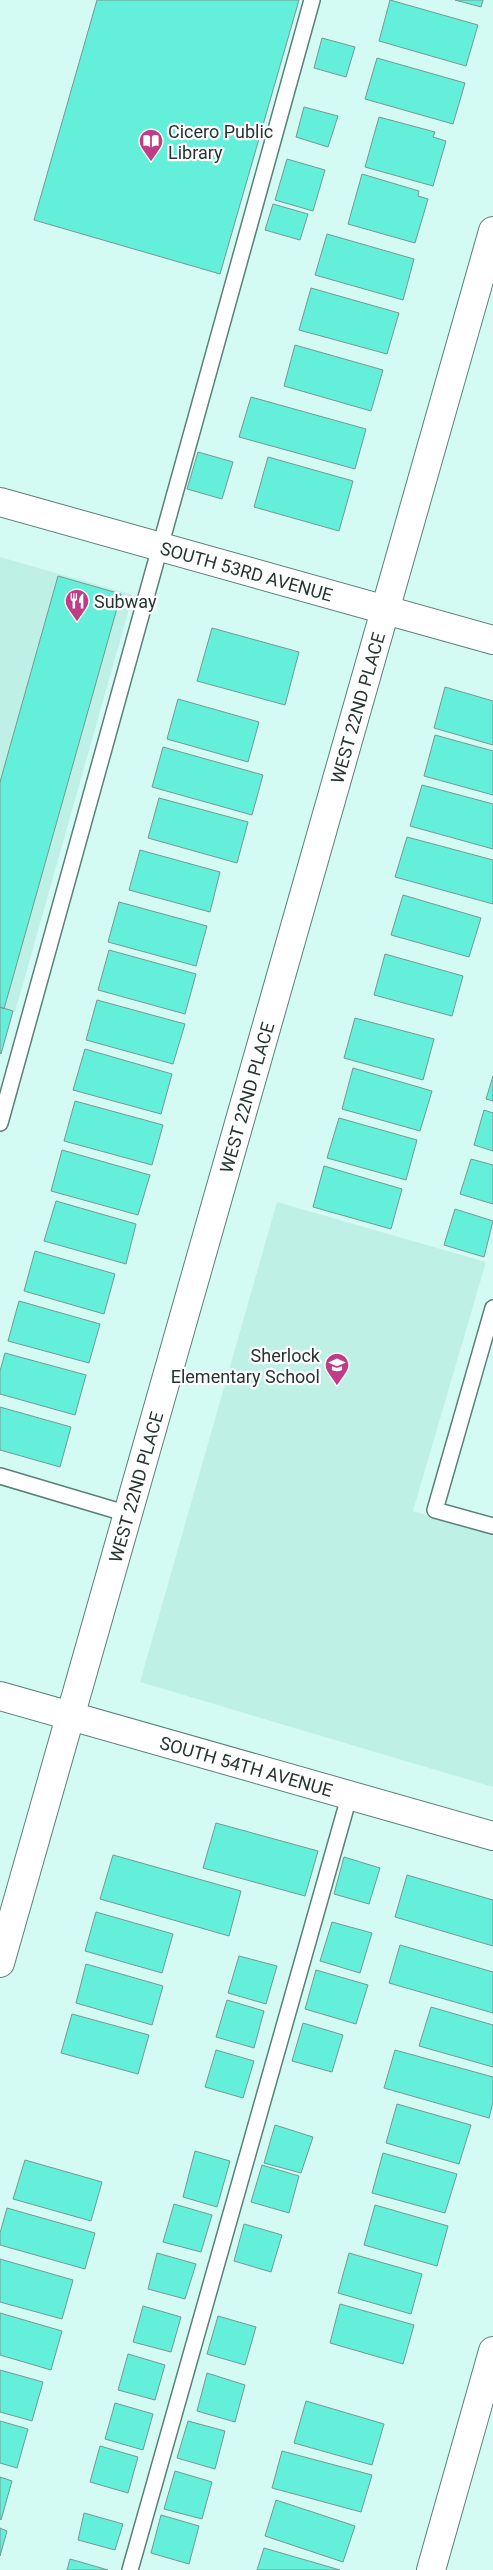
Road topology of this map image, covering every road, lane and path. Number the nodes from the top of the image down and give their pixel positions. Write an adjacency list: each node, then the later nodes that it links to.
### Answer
1 (312, 0): 4 (lane)
2 (493, 230): 5 (street, WEST 22ND PLACE)
3 (0, 502): 4 (street, SOUTH 53RD AVENUE)
4 (159, 546): 5 (street, SOUTH 53RD AVENUE); 7 (lane)
5 (385, 610): 6 (street, SOUTH 53RD AVENUE); 10 (street, WEST 22ND PLACE)
6 (493, 640)
7 (0, 1123)
8 (493, 1308): 11 (lane)
9 (0, 1476): 10 (lane)
10 (128, 1514): 13 (street, WEST 22ND PLACE)
11 (493, 1526)
12 (0, 1696): 13 (street, SOUTH 54TH AVENUE)
13 (70, 1716): 14 (street, SOUTH 54TH AVENUE); 16 (street, WEST 22ND PLACE)
14 (350, 1797): 15 (street, SOUTH 54TH AVENUE); 18 (lane)
15 (493, 1836)
16 (0, 1963)
17 (493, 2351): 19 (street)
18 (130, 2570)
19 (431, 2570)

